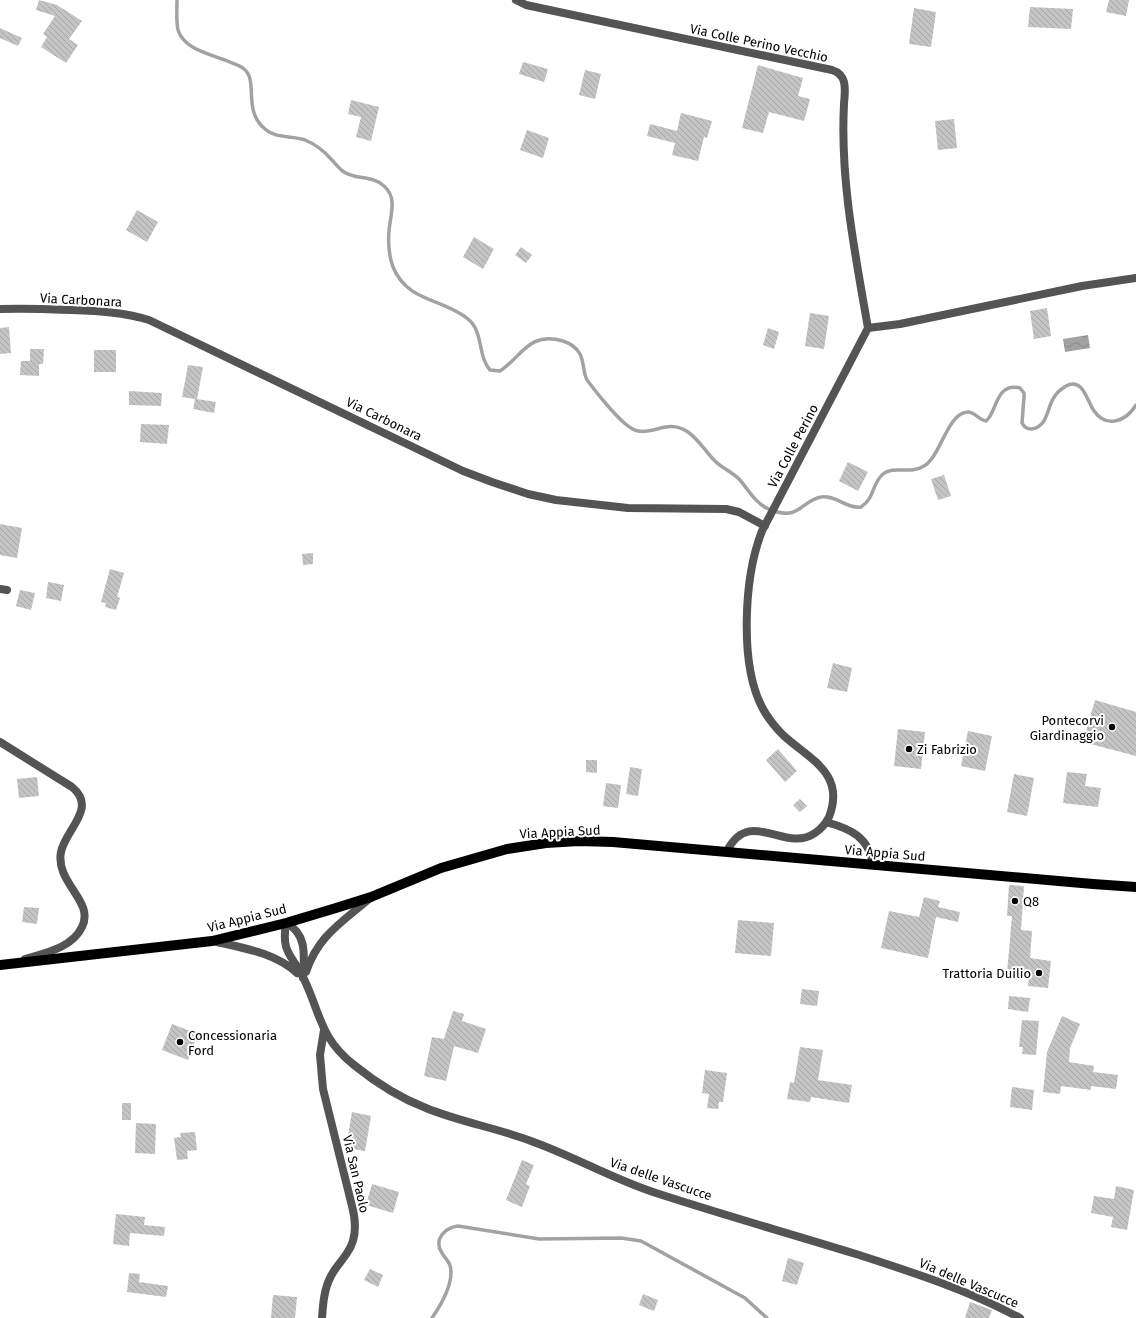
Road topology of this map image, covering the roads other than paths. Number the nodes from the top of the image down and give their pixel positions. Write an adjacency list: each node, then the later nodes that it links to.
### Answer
1 (516, 0): 4 (street, Via Colle Perino Vecchio)
2 (1136, 278): 4 (street)
3 (0, 309): 5 (street, Via Carbonara)
4 (868, 328): 5 (street, Via Colle Perino)
5 (766, 523): 7 (street, Via Colle Perino)
6 (0, 742): 14 (street)
7 (826, 822): 8 (street); 9 (street)
8 (727, 851): 9 (main road, Via Appia Sud); 11 (main road, Via Appia Sud)
9 (873, 865): 10 (main road, Via Appia Sud)
10 (1136, 887)
11 (371, 897): 12 (main road, Via Appia Sud); 15 (street)
12 (286, 922): 13 (main road, Via Appia Sud); 15 (street, Via delle Vascucce); 15 (street, Via delle Vascucce)
13 (212, 941): 14 (main road, Via Appia Sud); 15 (street, Via delle Vascucce)
14 (2, 965)
15 (303, 978): 16 (street, Via delle Vascucce)
16 (324, 1030): 17 (street, Via San Paolo); 18 (street, Via delle Vascucce)
17 (322, 1318)
18 (1020, 1318)

